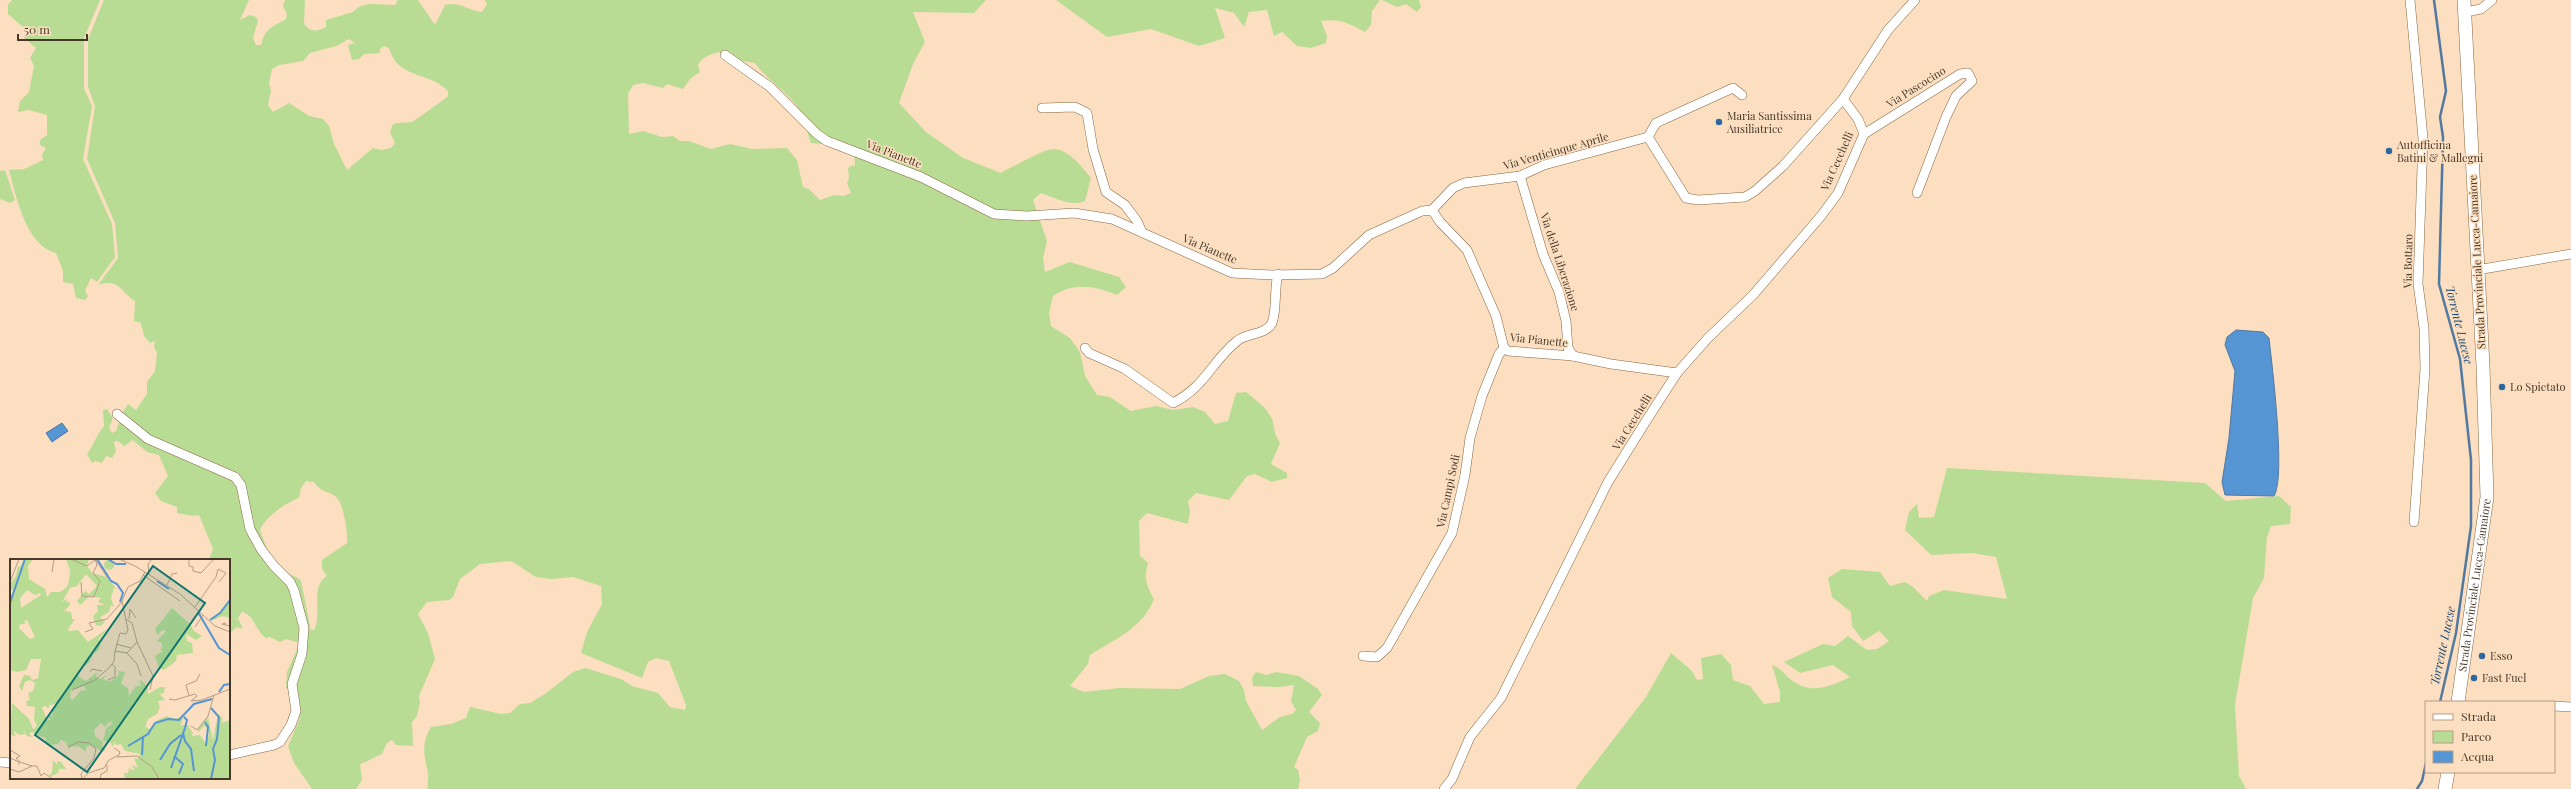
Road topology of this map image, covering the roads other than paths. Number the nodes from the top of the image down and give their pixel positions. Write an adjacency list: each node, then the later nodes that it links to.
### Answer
1 (1915, 0): 7 (street)
2 (2410, 0): 23 (street, Via Bottaro)
3 (2492, 0): 4 (street)
4 (2464, 6): 16 (main road, Strada Provinciale Lucca-Camaiore)
5 (725, 55): 14 (street, Via Pianette)
6 (1742, 95): 10 (street)
7 (1843, 99): 9 (street, Via Cecchelli); 10 (street)
8 (1042, 108): 14 (street)
9 (1864, 134): 12 (street, Via Pascocino); 21 (street, Via Cecchelli)
10 (1648, 137): 11 (street, Via Venticinque Aprile)
11 (1520, 176): 13 (street, Via Venticinque Aprile); 20 (street, Via della Liberazione)
12 (1917, 193)
13 (1432, 210): 17 (street, Via Pianette); 19 (street, Via Pianette)
14 (1141, 230): 17 (street, Via Pianette)
15 (2571, 254): 16 (street)
16 (2477, 270): 25 (main road, Strada Provinciale Lucca-Camaiore)
17 (1278, 274): 18 (street)
18 (1085, 348)
19 (1504, 348): 20 (street, Via Pianette); 24 (street, Via Campi Sodi)
20 (1573, 356): 21 (street, Via Pianette)
21 (1677, 373): 30 (street, Via Cecchelli)
22 (117, 414): 28 (street)
23 (2414, 522)
24 (1363, 656)
25 (2458, 701)
26 (2555, 706): 27 (street)
27 (2571, 707)
28 (230, 755)
29 (2448, 773): 31 (main road)
30 (1444, 789)
31 (2445, 789)

